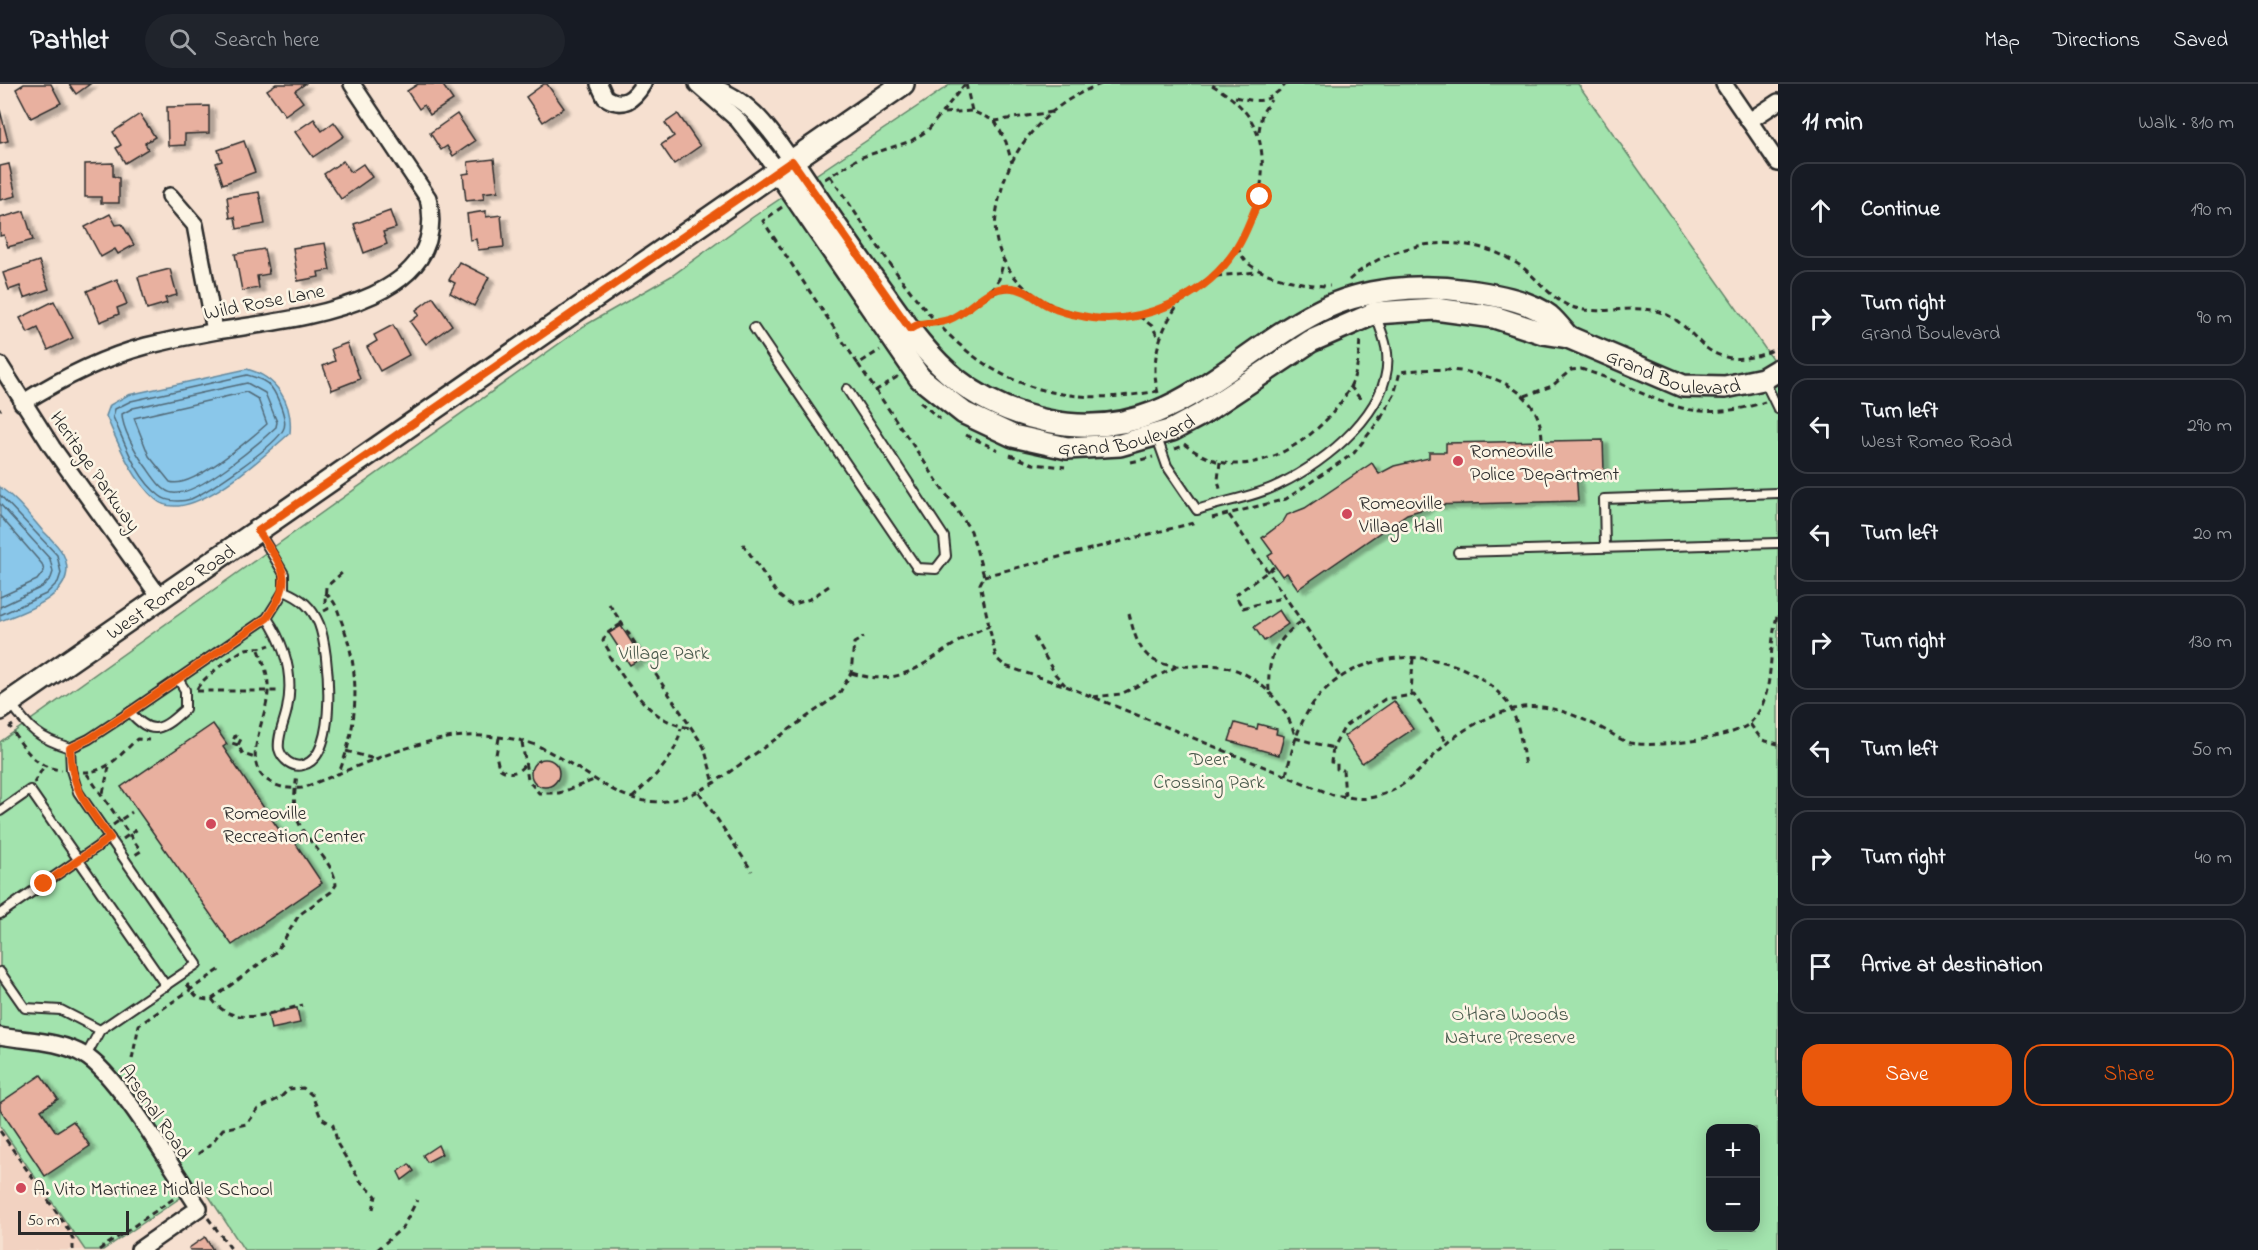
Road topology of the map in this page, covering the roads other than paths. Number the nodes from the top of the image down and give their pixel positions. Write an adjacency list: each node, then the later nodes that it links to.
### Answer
1 (352, 84): 15 (street, Wild Rose Lane)
2 (599, 84): 3 (street)
3 (644, 84)
4 (698, 84): 11 (street)
5 (703, 84): 11 (street)
6 (903, 84): 11 (street, West Romeo Road)
7 (1724, 84): 9 (street)
8 (1778, 102): 9 (street)
9 (1749, 121): 10 (street)
10 (1778, 163)
11 (785, 166): 16 (street, Grand Boulevard); 25 (street, West Romeo Road)
12 (170, 196): 15 (street)
13 (1367, 309): 18 (street, Grand Boulevard); 21 (street, Grand Boulevard); 23 (street, Grand Boulevard); 23 (lane)
14 (754, 328): 19 (lane)
15 (215, 331): 20 (street, Wild Rose Lane)
16 (901, 335): 21 (street, Grand Boulevard); 23 (street, Grand Boulevard)
17 (0, 365): 20 (street, Heritage Parkway)
18 (1771, 374): 22 (lane)
19 (847, 389)
20 (22, 403): 30 (street, Heritage Parkway)
21 (1156, 405): 23 (lane)
22 (1778, 410)
23 (1172, 440)
24 (1778, 493): 27 (lane)
25 (258, 531): 29 (lane); 30 (street, West Romeo Road)
26 (1778, 543): 27 (lane)
27 (1605, 548): 28 (lane)
28 (1458, 552)
29 (284, 591): 31 (lane); 31 (lane)
30 (160, 599): 33 (street, West Romeo Road)
31 (267, 618): 32 (lane)
32 (178, 679): 34 (lane); 34 (lane)
33 (10, 710): 35 (lane)
34 (130, 712): 35 (lane)
35 (70, 748): 37 (lane)
36 (0, 812): 38 (lane)
37 (110, 838): 38 (lane); 41 (lane)
38 (78, 860): 39 (lane); 41 (lane)
39 (0, 914)
40 (0, 972): 42 (lane)
41 (166, 986): 42 (lane)
42 (100, 1030): 44 (lane)
43 (0, 1036): 44 (street, Arsenal Road)
44 (86, 1056): 45 (street, Arsenal Road)
45 (139, 1250)

